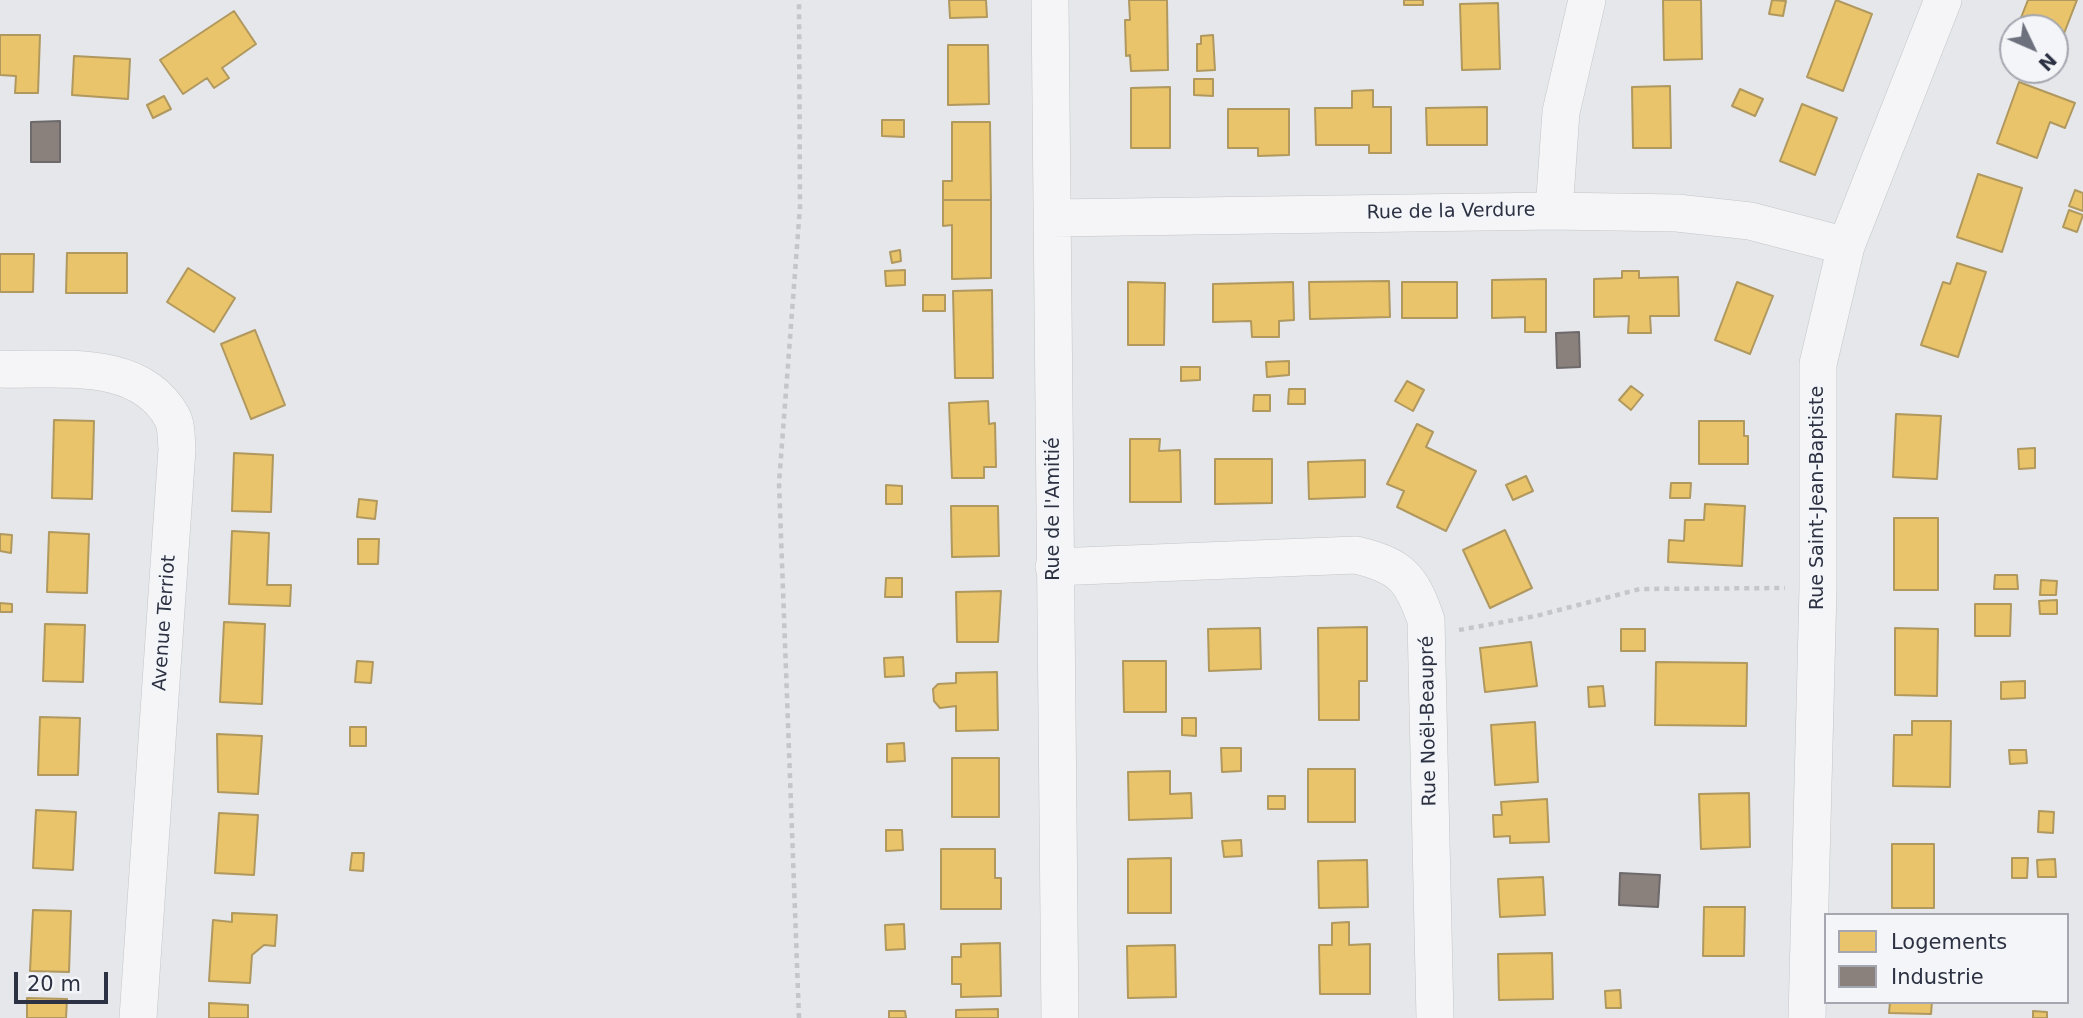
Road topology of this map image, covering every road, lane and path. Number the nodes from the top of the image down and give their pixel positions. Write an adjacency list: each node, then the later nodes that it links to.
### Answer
1 (799, 0): 13 (path)
2 (1050, 0): 6 (street, Rue de l'Amitié)
3 (1587, 0): 5 (street)
4 (1944, 0): 7 (street, Rue Saint-Jean-Baptiste)
5 (1554, 211): 6 (street, Rue de la Verdure); 7 (street, Rue de la Verdure)
6 (1053, 218): 9 (street, Rue de l'Amitié)
7 (1846, 246): 10 (street, Rue Saint-Jean-Baptiste)
8 (0, 369): 12 (street, Avenue Terriot)
9 (1054, 567): 11 (street, Rue Noël-Beaupré); 14 (street, Rue de l'Amitié)
10 (1818, 588): 11 (path); 16 (street, Rue Saint-Jean-Baptiste)
11 (1427, 634): 15 (street, Rue Noël-Beaupré)
12 (138, 1018)
13 (799, 1018)
14 (1060, 1018)
15 (1435, 1018)
16 (1807, 1018)

